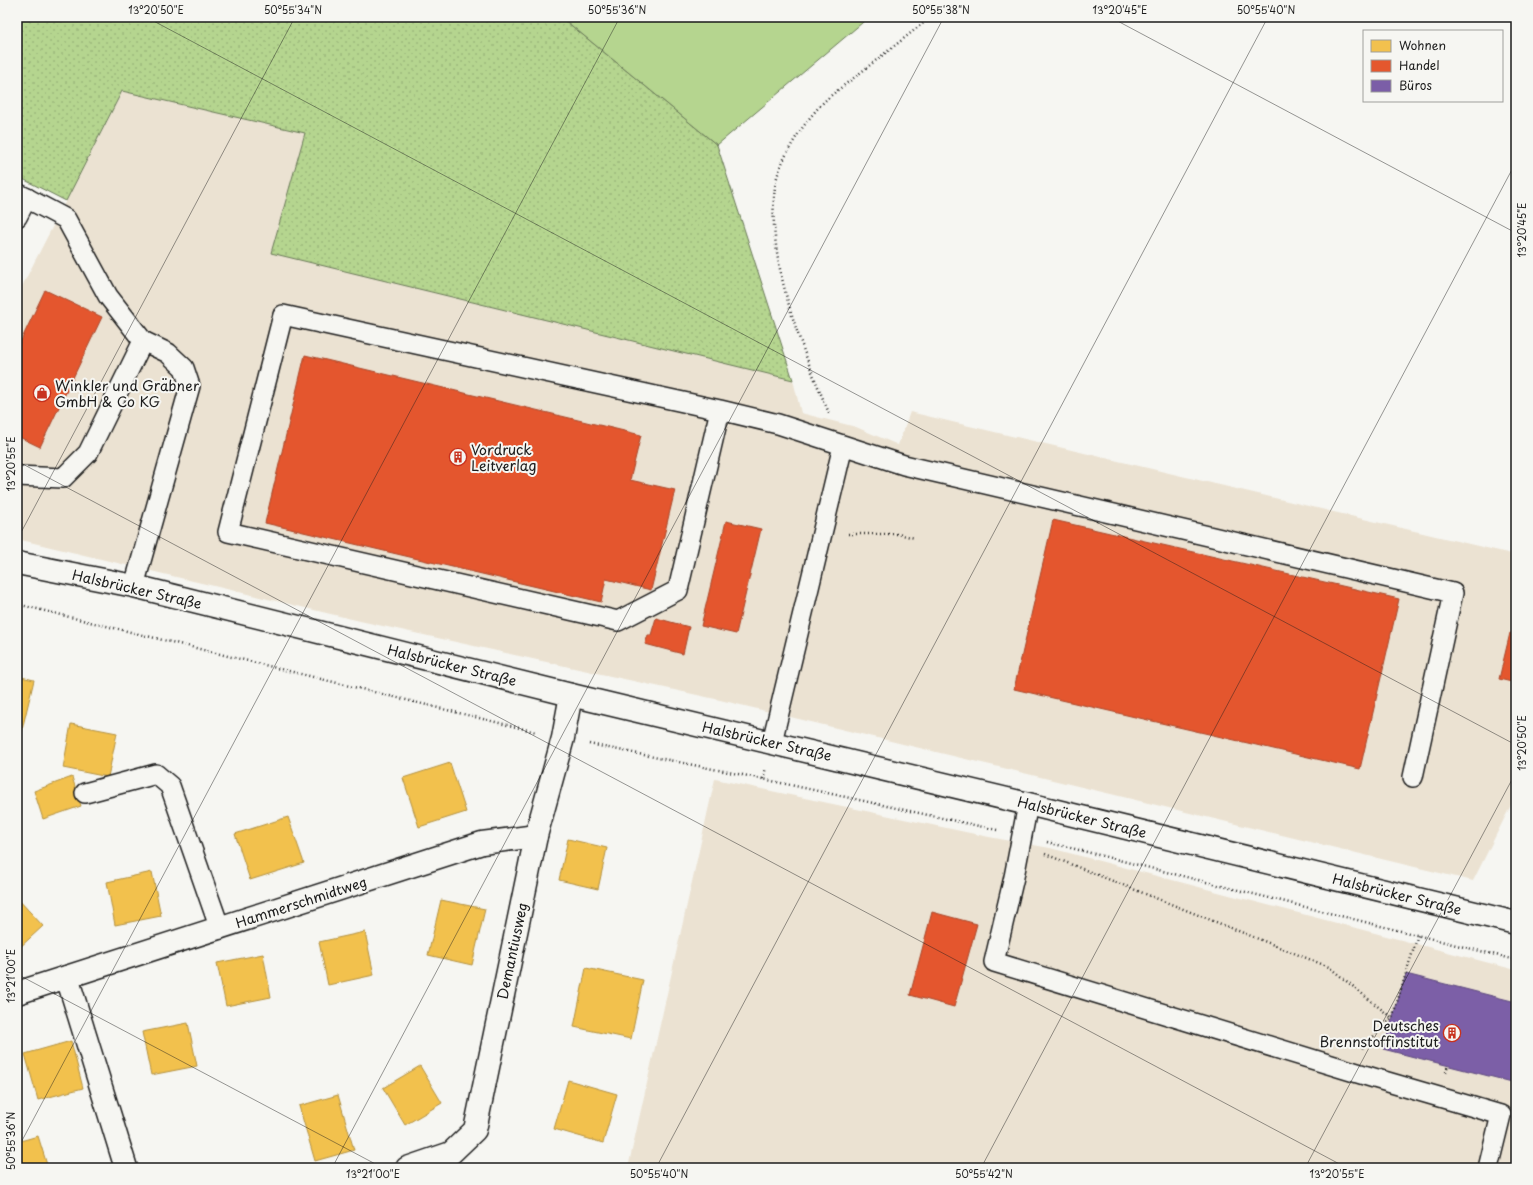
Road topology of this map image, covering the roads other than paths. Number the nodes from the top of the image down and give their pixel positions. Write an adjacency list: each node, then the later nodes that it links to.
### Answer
1 (22, 195): 2 (lane); 3 (lane)
2 (17, 217)
3 (143, 341): 6 (lane); 8 (lane)
4 (720, 410): 4 (lane); 5 (lane)
5 (843, 446): 10 (lane); 11 (lane)
6 (17, 476)
7 (17, 563): 8 (main road, Halsbrücker Straße)
8 (134, 586): 9 (main road, Halsbrücker Straße)
9 (571, 695): 10 (main road, Halsbrücker Straße); 14 (main road, Demantiusweg)
10 (772, 742): 13 (main road, Halsbrücker Straße)
11 (1413, 777)
12 (85, 792): 16 (lane)
13 (1028, 804): 15 (main road, Halsbrücker Straße); 21 (lane)
14 (536, 836): 16 (main road, Hammerschmidtweg); 20 (main road, Demantiusweg)
15 (1516, 923)
16 (220, 929): 17 (main road, Hammerschmidtweg)
17 (67, 977): 18 (main road, Hammerschmidtweg); 19 (main road)
18 (17, 993)
19 (126, 1168)
20 (407, 1168)
21 (1488, 1168)

